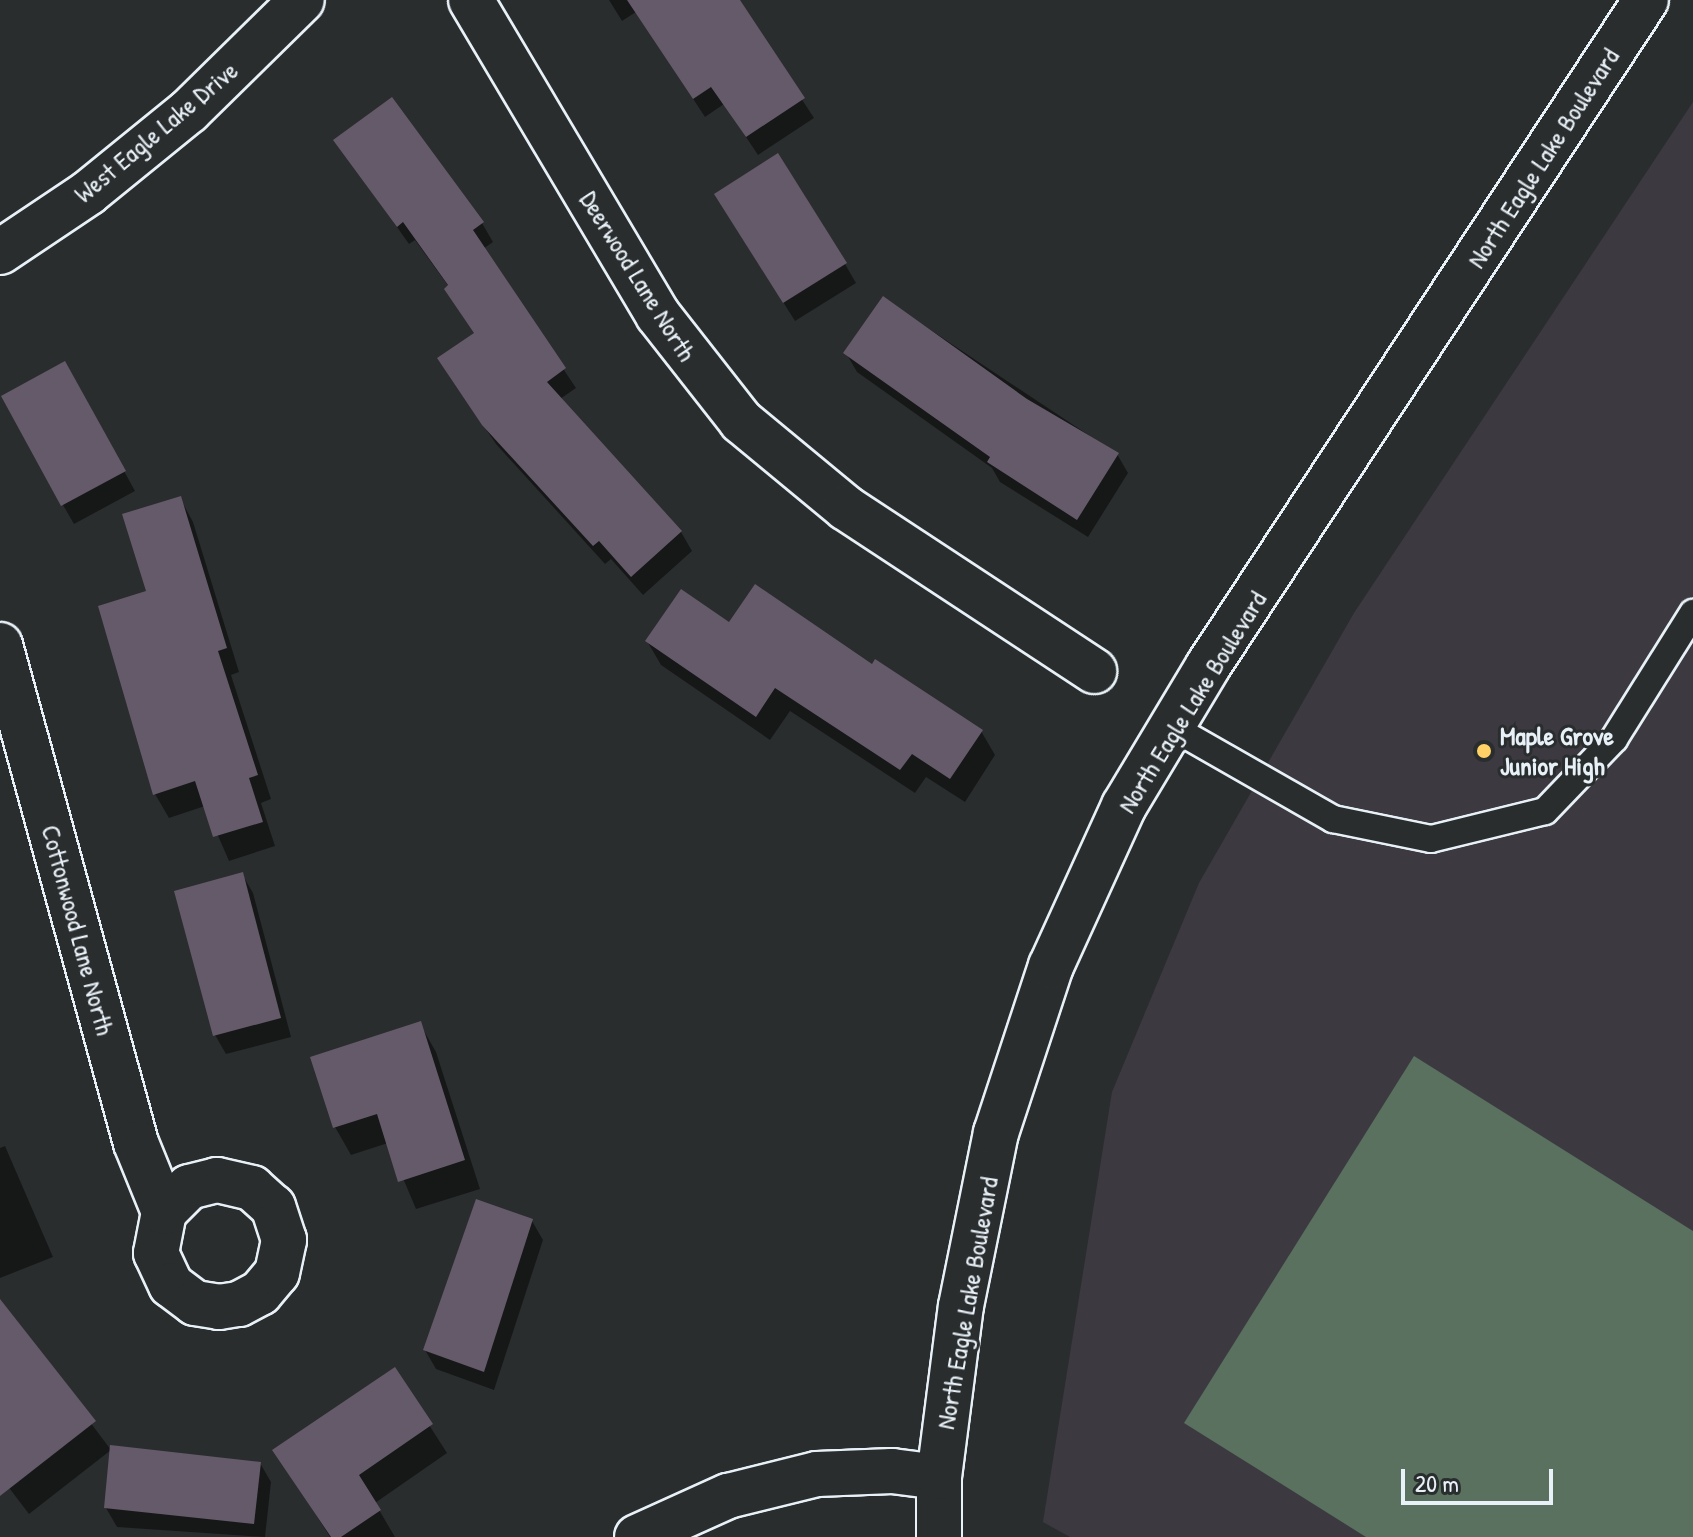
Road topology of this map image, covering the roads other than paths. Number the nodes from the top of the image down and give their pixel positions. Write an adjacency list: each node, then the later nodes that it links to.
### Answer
1 (302, 0): 4 (street, West Eagle Lake Drive)
2 (471, 0): 7 (street, Deerwood Lane North)
3 (1646, 0): 8 (street, North Eagle Lake Boulevard)
4 (0, 252)
5 (1693, 613): 8 (lane)
6 (0, 645): 9 (street, Cottonwood Lane North)
7 (1094, 671)
8 (1170, 726): 10 (street, North Eagle Lake Boulevard)
9 (164, 1212)
10 (939, 1477): 11 (street); 12 (street, North Eagle Lake Boulevard)
11 (637, 1537)
12 (939, 1537)

